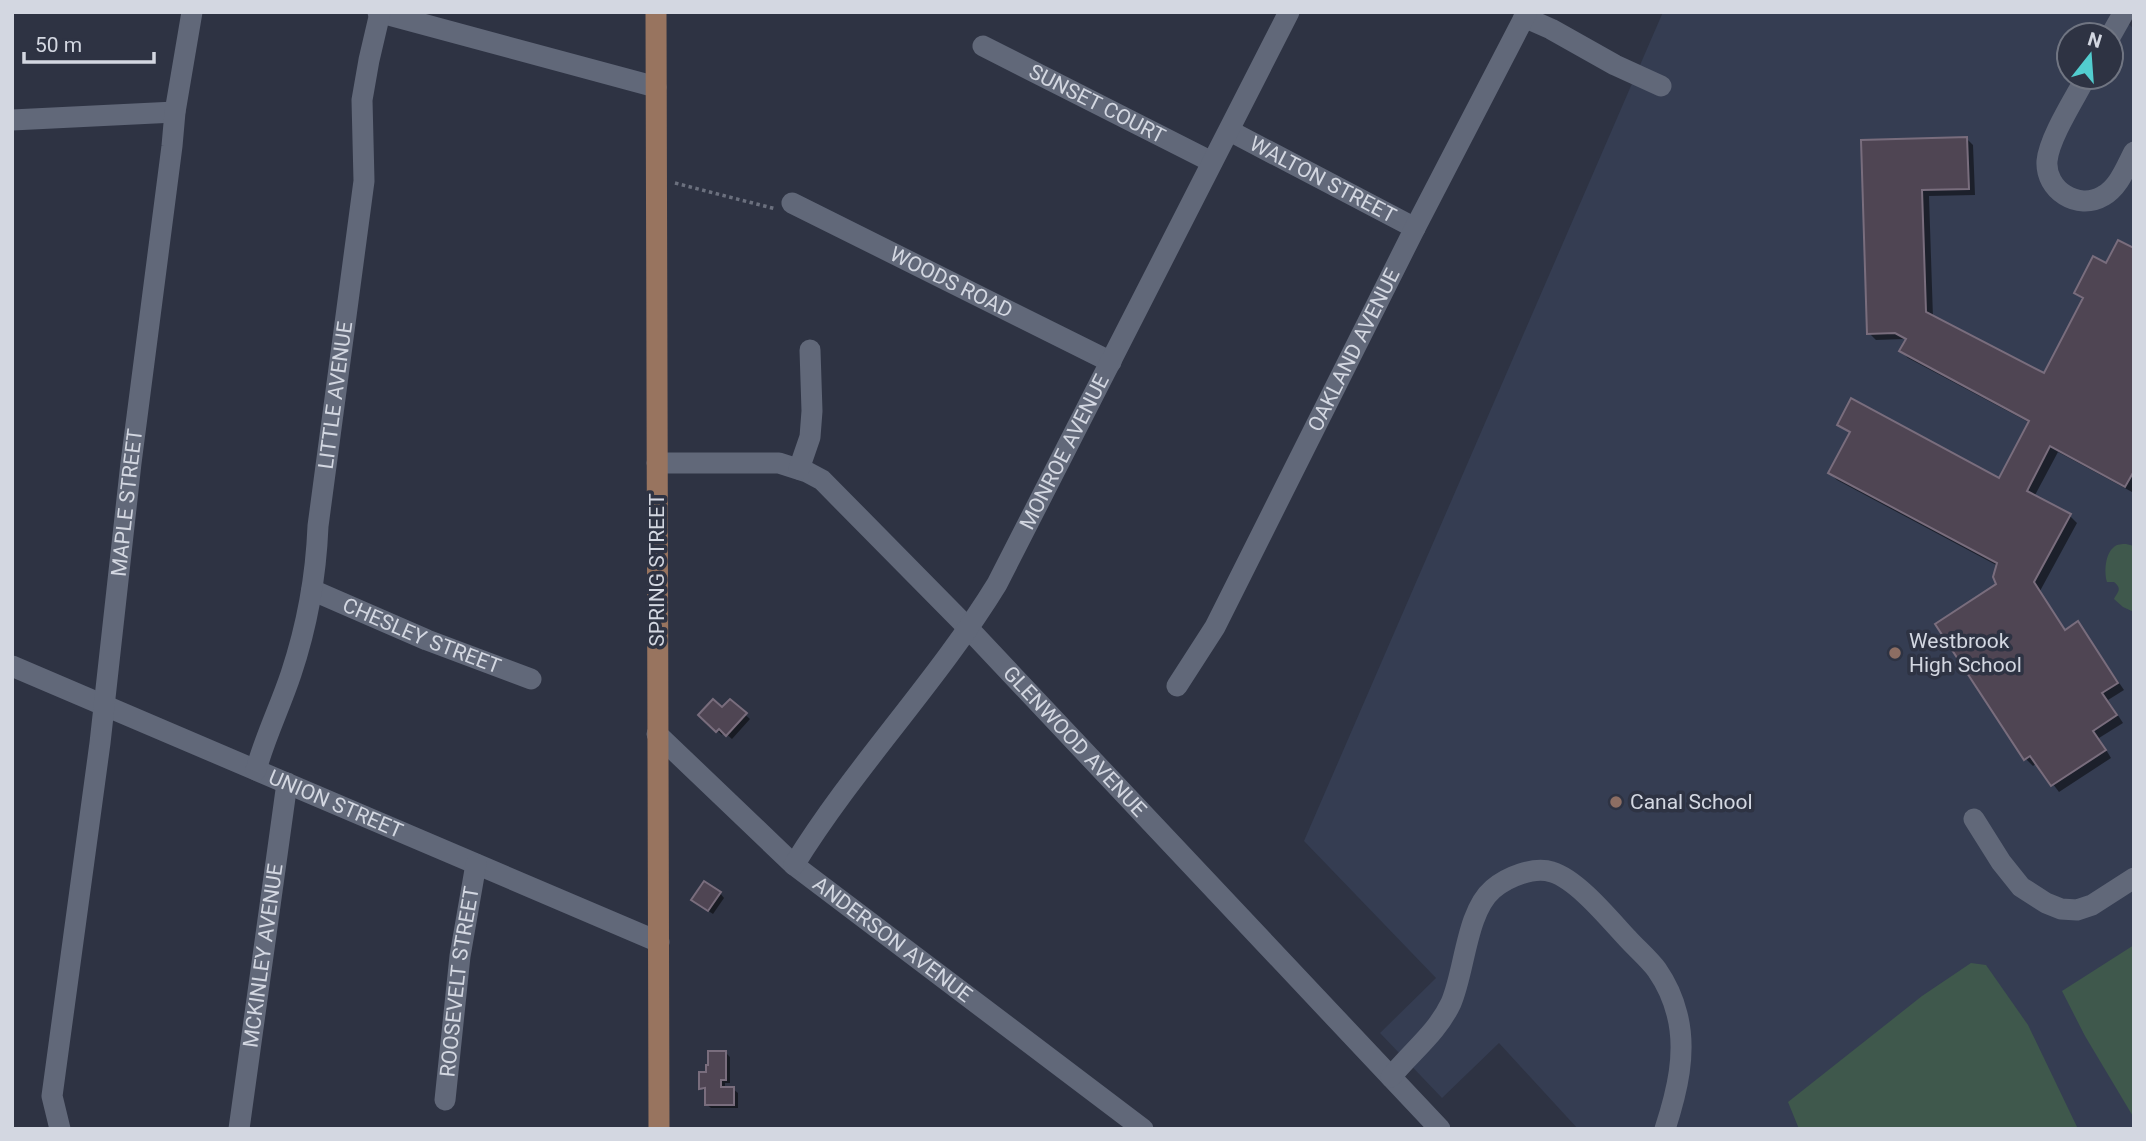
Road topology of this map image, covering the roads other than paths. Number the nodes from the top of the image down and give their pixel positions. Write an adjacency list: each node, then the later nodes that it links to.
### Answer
1 (192, 12): 10 (street, MAPLE STREET)
2 (656, 12): 8 (main road, SPRING STREET)
3 (1289, 12): 12 (street, MONROE AVENUE)
4 (379, 13): 8 (street); 21 (street, LITTLE AVENUE)
5 (1525, 15): 7 (street); 16 (street, OAKLAND AVENUE)
6 (983, 46): 14 (street, SUNSET COURT)
7 (1661, 86)
8 (656, 87): 19 (main road, SPRING STREET)
9 (2079, 91): 13 (street)
10 (175, 112): 11 (street); 26 (street, MAPLE STREET)
11 (12, 120)
12 (1230, 131): 14 (street, MONROE AVENUE); 16 (street, WALTON STREET)
13 (2134, 152)
14 (1212, 162): 18 (street, MONROE AVENUE)
15 (792, 203): 18 (street, WOODS ROAD)
16 (1415, 228): 25 (street, OAKLAND AVENUE)
17 (810, 350): 20 (street)
18 (1111, 362): 22 (street, MONROE AVENUE)
19 (657, 463): 20 (street, GLENWOOD AVENUE); 27 (main road, SPRING STREET)
20 (799, 469): 22 (street, GLENWOOD AVENUE)
21 (312, 590): 24 (street, CHESLEY STREET); 28 (street, LITTLE AVENUE)
22 (968, 628): 32 (street, MONROE AVENUE); 35 (street, GLENWOOD AVENUE)
23 (12, 666): 26 (street, UNION STREET)
24 (531, 679)
25 (1177, 686)
26 (103, 705): 28 (street, UNION STREET); 37 (street, MAPLE STREET)
27 (657, 734): 32 (street, ANDERSON AVENUE); 34 (main road, SPRING STREET)
28 (256, 770): 29 (street, UNION STREET)
29 (287, 783): 31 (street, UNION STREET); 38 (street, MCKINLEY AVENUE)
30 (1974, 819): 33 (street)
31 (476, 864): 34 (street, UNION STREET); 36 (street, ROOSEVELT STREET)
32 (794, 865): 40 (street, ANDERSON AVENUE)
33 (2134, 878)
34 (659, 942): 39 (main road, SPRING STREET)
35 (1391, 1077): 41 (street, GLENWOOD AVENUE); 42 (street)
36 (445, 1100)
37 (60, 1129)
38 (239, 1129)
39 (659, 1129)
40 (1143, 1129)
41 (1440, 1129)
42 (1665, 1129)

